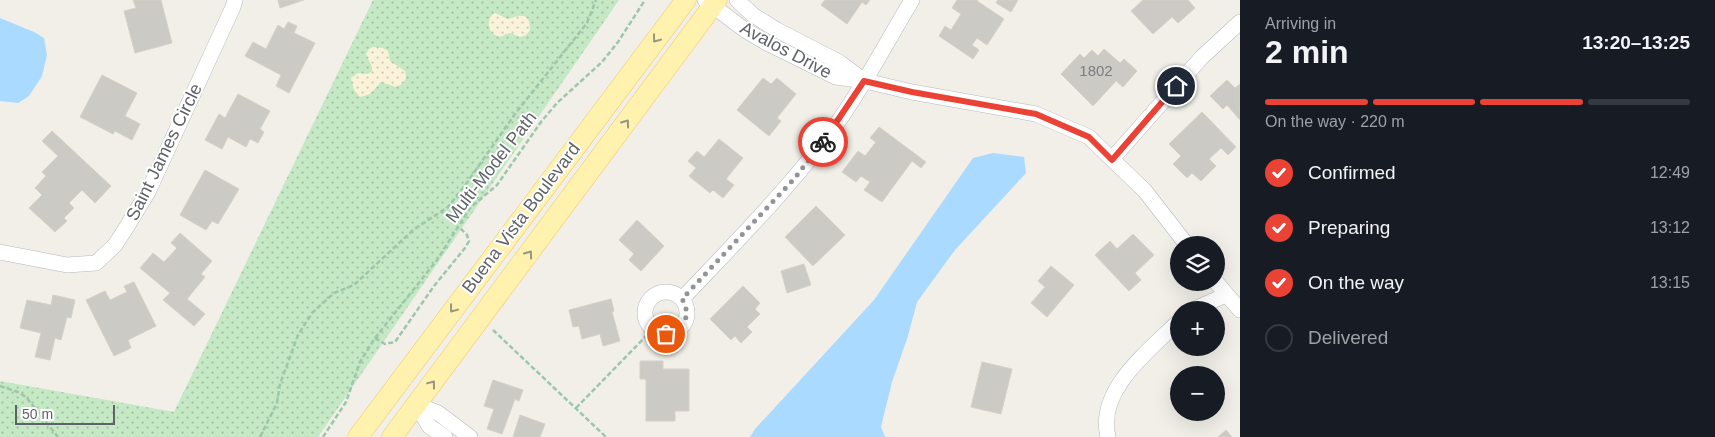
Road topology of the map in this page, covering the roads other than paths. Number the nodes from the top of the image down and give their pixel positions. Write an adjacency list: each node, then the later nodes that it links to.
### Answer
1 (235, 0): 10 (street, Saint James Circle)
2 (686, 0): 17 (main road, Buena Vista Boulevard, one-way to 17)
3 (737, 0): 7 (street, Avalos Drive)
4 (912, 0): 7 (street)
5 (712, 2): 7 (street, Avalos Drive); 18 (main road, Buena Vista Boulevard, one-way to 5)
6 (1240, 22): 8 (street)
7 (864, 81): 8 (street, Avalos Drive); 13 (street)
8 (1112, 160): 9 (street, Avalos Drive)
9 (1180, 236)
10 (0, 252)
11 (1223, 291): 12 (street)
12 (1226, 295): 14 (street); 15 (street)
13 (682, 299): 13 (street)
14 (1212, 301)
15 (1240, 310)
16 (1170, 329): 23 (street)
17 (394, 388): 18 (main road); 19 (main road, Buena Vista Boulevard)
18 (416, 404): 20 (main road, Buena Vista Boulevard); 21 (street); 22 (street)
19 (358, 437)
20 (392, 437)
21 (445, 437)
22 (470, 437)
23 (1108, 437)

